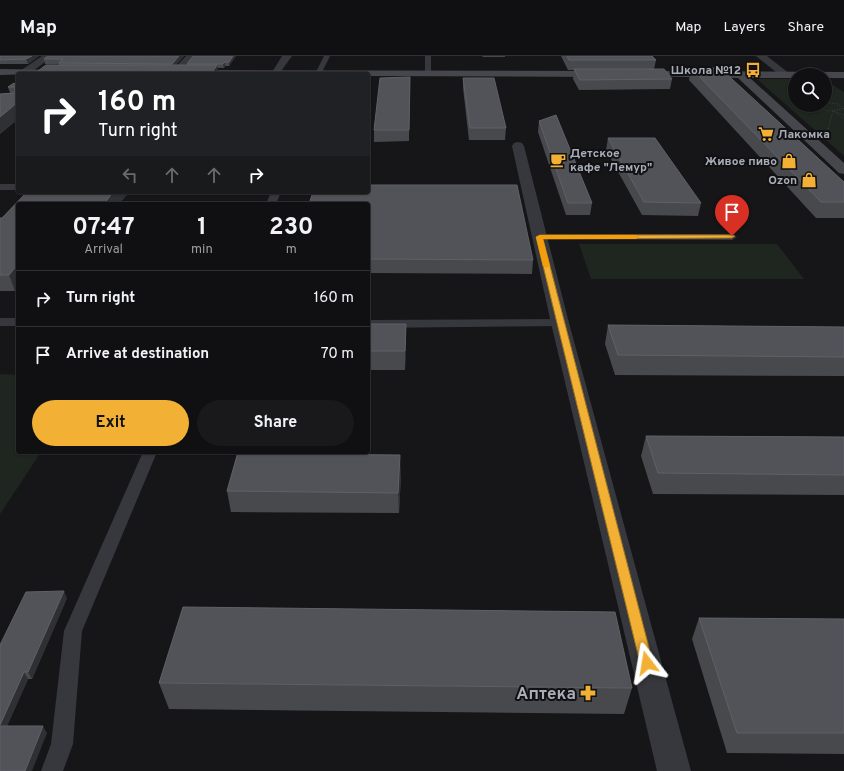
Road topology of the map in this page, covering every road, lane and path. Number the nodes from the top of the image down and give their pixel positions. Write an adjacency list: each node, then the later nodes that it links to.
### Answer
1 (48, 56): 8 (street)
2 (191, 56): 9 (street)
3 (287, 56): 10 (street)
4 (327, 56): 11 (lane)
5 (428, 56): 14 (lane)
6 (761, 56): 18 (street)
7 (0, 72): 12 (main road)
8 (26, 72)
9 (173, 72)
10 (275, 72)
11 (319, 72)
12 (16, 74)
13 (370, 74): 14 (main road)
14 (428, 74): 15 (main road)
15 (611, 74)
16 (626, 74): 17 (main road)
17 (740, 74): 18 (main road); 28 (main road)
18 (785, 74): 19 (main road)
19 (839, 74): 21 (main road)
20 (16, 79): 22 (main road)
21 (844, 82)
22 (9, 84)
23 (832, 103): 24 (path)
24 (833, 111): 25 (path); 26 (path)
25 (844, 115)
26 (844, 119)
27 (518, 146): 32 (street)
28 (844, 170)
29 (0, 187): 30 (lane)
30 (16, 187)
31 (732, 236): 32 (lane)
32 (540, 237): 35 (street)
33 (0, 322): 34 (lane)
34 (16, 322)
35 (560, 323): 36 (lane); 39 (street)
36 (370, 324)
37 (149, 454): 38 (lane)
38 (52, 771)
39 (674, 771)

